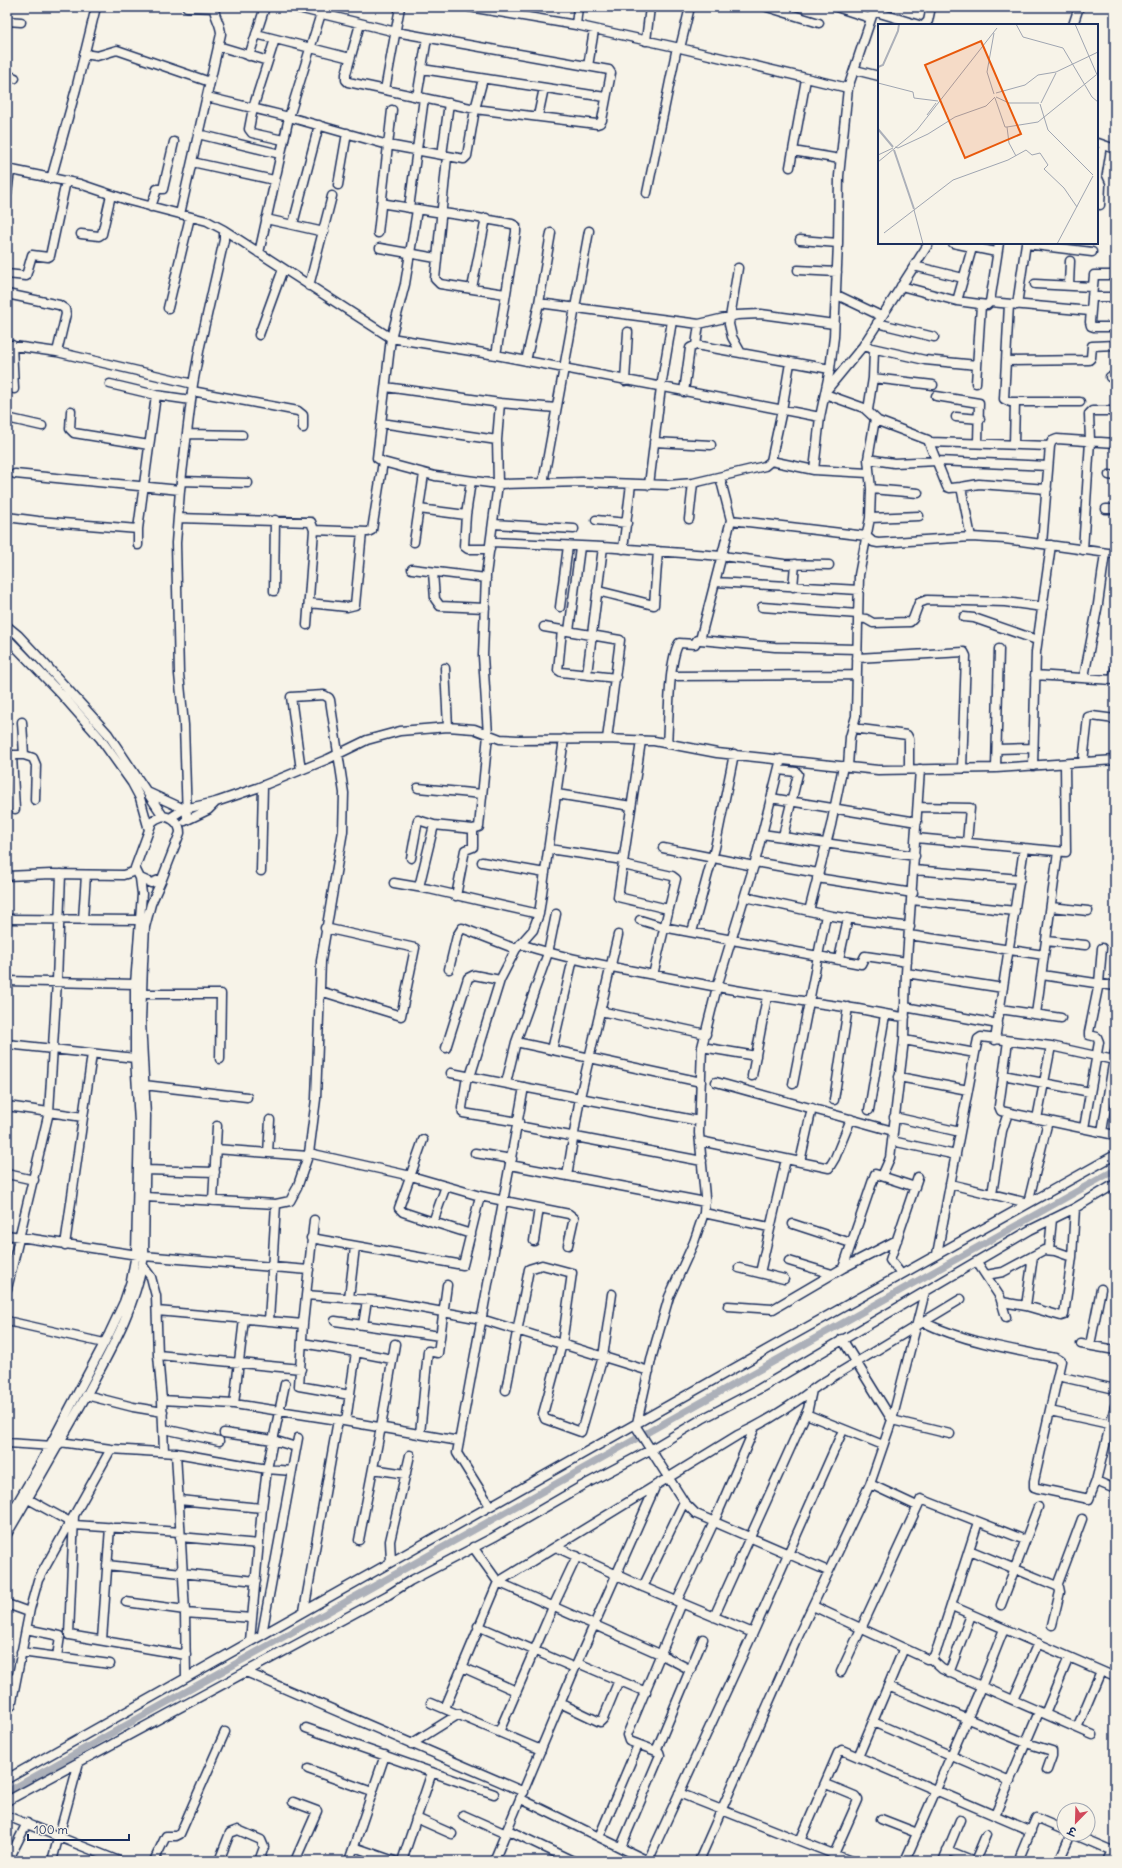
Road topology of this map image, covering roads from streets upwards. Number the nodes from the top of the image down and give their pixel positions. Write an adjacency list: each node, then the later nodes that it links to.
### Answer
1 (96, 7): 36 (street)
2 (187, 7): 14 (street)
3 (265, 7): 29 (street)
4 (294, 7): 16 (street)
5 (400, 7): 28 (street)
6 (469, 7): 15 (street)
7 (578, 7): 26 (street)
8 (650, 7): 32 (street)
9 (690, 7): 35 (street)
10 (767, 7): 17 (street)
11 (836, 7): 18 (street)
12 (931, 7): 24 (street)
13 (1080, 7): 25 (street)
14 (214, 8): 33 (street)
15 (490, 9): 26 (street)
16 (322, 11): 22 (street); 34 (street)
17 (793, 11): 21 (street)
18 (873, 12): 23 (street); 42 (street)
19 (7, 20): 20 (street)
20 (21, 22)
21 (819, 22)
22 (360, 24): 28 (street); 38 (street)
23 (915, 24)
24 (925, 24)
25 (1074, 24)
26 (576, 25): 27 (street)
27 (594, 30): 32 (street); 40 (street)
28 (396, 32): 30 (street); 51 (street)
29 (256, 34): 31 (street); 37 (street)
30 (427, 38): 40 (street); 41 (street)
31 (275, 39): 34 (street); 39 (street)
32 (646, 41): 35 (street)
33 (218, 46): 37 (street); 48 (street)
34 (310, 48): 38 (street); 60 (street)
35 (678, 48): 47 (street); 83 (street)
36 (84, 54): 48 (street); 78 (street)
37 (249, 56): 39 (street)
38 (350, 58): 51 (street)
39 (268, 61): 56 (street)
40 (588, 66): 53 (street)
41 (422, 69): 46 (street); 54 (street)
42 (855, 70): 44 (street); 50 (street)
43 (7, 74): 45 (street)
44 (878, 76)
45 (15, 78)
46 (482, 79): 49 (street); 57 (street)
47 (806, 79): 50 (street); 70 (street)
48 (210, 82): 52 (street)
49 (544, 88): 53 (street); 59 (street)
50 (848, 88): 73 (street)
51 (385, 90): 54 (street)
52 (207, 97): 56 (street); 63 (street)
53 (605, 97): 59 (street)
54 (420, 98): 55 (street); 69 (street)
55 (449, 103): 57 (street); 72 (street)
56 (254, 108): 60 (street); 64 (street)
57 (475, 109): 59 (street); 72 (street)
58 (392, 110): 67 (street)
59 (538, 116)
60 (288, 117): 61 (street); 64 (street)
61 (319, 125): 62 (street); 96 (street)
62 (347, 133): 67 (street); 82 (street)
63 (198, 134): 71 (street); 74 (street)
64 (283, 140): 71 (street)
65 (174, 142): 89 (street)
66 (1100, 144): 68 (street); 75 (street)
67 (388, 145): 69 (street); 87 (street)
68 (1115, 149)
69 (416, 151): 72 (street); 90 (street)
70 (793, 151): 73 (street); 76 (street)
71 (280, 154): 80 (street)
72 (445, 156): 92 (street)
73 (840, 159): 104 (street)
74 (192, 162): 80 (street); 91 (street)
75 (1098, 165)
76 (790, 167)
77 (9, 170): 78 (street); 84 (street)
78 (51, 178): 81 (street)
79 (1098, 178): 88 (street)
80 (274, 180): 95 (street)
81 (66, 181): 85 (street); 122 (street)
82 (338, 185)
83 (647, 193)
84 (7, 194)
85 (111, 195): 89 (street); 102 (street)
86 (332, 196): 99 (street)
87 (382, 203): 90 (street); 100 (street)
88 (1100, 205)
89 (151, 207): 91 (street)
90 (413, 209): 92 (street); 114 (street)
91 (180, 214): 93 (street)
92 (442, 214): 94 (street); 115 (street)
93 (190, 217): 97 (street); 141 (street)
94 (486, 218): 130 (street); 132 (street)
95 (266, 219): 96 (street); 113 (street)
96 (293, 224): 99 (street)
97 (224, 230): 113 (street); 175 (street)
98 (589, 231): 142 (street)
99 (324, 232): 127 (street)
100 (378, 233)
101 (551, 233): 138 (street)
102 (80, 234)
103 (800, 240): 104 (street)
104 (838, 243): 121 (street)
105 (928, 244): 117 (street)
106 (957, 244): 110 (street)
107 (999, 244): 111 (street)
108 (1026, 244): 112 (street); 140 (street)
109 (380, 248): 114 (street)
110 (972, 248): 111 (street); 124 (street)
111 (996, 252): 137 (street)
112 (1092, 252)
113 (259, 253): 119 (street)
114 (410, 254): 115 (street); 153 (street)
115 (436, 258): 130 (street)
116 (1070, 261): 126 (street)
117 (914, 266): 124 (street); 128 (street)
118 (738, 268): 144 (street)
119 (283, 269): 127 (street); 151 (street)
120 (798, 270): 121 (street)
121 (837, 272): 133 (street)
122 (7, 274)
123 (1115, 275): 129 (street)
124 (964, 278): 136 (street)
125 (1035, 284): 126 (street)
126 (1069, 285): 129 (street)
127 (309, 286): 153 (street)
128 (901, 286): 136 (street); 145 (street)
129 (1092, 287): 134 (street)
130 (472, 288): 132 (street)
131 (7, 294): 159 (street)
132 (505, 294): 161 (street)
133 (837, 295): 145 (street); 148 (street)
134 (1092, 297): 135 (street); 143 (street)
135 (1115, 297)
136 (957, 301): 139 (street)
137 (990, 302): 139 (street); 140 (street)
138 (539, 303): 142 (street); 162 (street)
139 (981, 305): 165 (street)
140 (1013, 305): 143 (street); 163 (street)
141 (168, 308)
142 (574, 308): 146 (street); 166 (street)
143 (1090, 311): 149 (street)
144 (729, 316): 147 (street); 148 (street); 160 (street)
145 (879, 320): 152 (street); 157 (street)
146 (672, 321): 147 (street); 174 (street)
147 (699, 324): 155 (street)
148 (834, 324): 167 (street)
149 (1115, 327)
150 (628, 332): 169 (street)
151 (259, 335)
152 (934, 337)
153 (391, 338): 161 (street); 173 (street)
154 (9, 345): 159 (street); 176 (street)
155 (696, 345): 160 (street); 177 (street)
156 (1115, 345): 163 (street)
157 (863, 346): 158 (street); 178 (street)
158 (874, 350): 165 (street); 168 (street)
159 (57, 352): 175 (street)
160 (741, 353): 164 (street)
161 (496, 355): 162 (street)
162 (526, 361): 166 (street)
163 (1006, 361): 182 (street)
164 (790, 363): 167 (street); 186 (street)
165 (977, 365): 170 (street)
166 (564, 368): 169 (street); 185 (street)
167 (830, 369): 178 (street)
168 (873, 378): 172 (street); 187 (street)
169 (625, 381): 174 (street)
170 (976, 383)
171 (110, 384): 179 (street)
172 (933, 385)
173 (386, 387): 184 (street); 195 (street)
174 (661, 387): 177 (street); 202 (street)
175 (193, 388): 181 (street); 197 (street)
176 (14, 389)
177 (684, 392): 186 (street)
178 (825, 393): 187 (street); 190 (street)
179 (156, 395): 181 (street); 207 (street)
180 (936, 396): 194 (street)
181 (191, 400): 198 (street)
182 (1015, 402): 183 (street); 206 (street)
183 (1080, 402)
184 (500, 403): 185 (street); 200 (street)
185 (556, 408): 223 (street)
186 (782, 410): 190 (street); 213 (street)
187 (868, 410): 193 (street)
188 (71, 411): 207 (street)
189 (1115, 411): 201 (street)
190 (820, 417): 215 (street)
191 (956, 417): 194 (street)
192 (7, 418): 196 (street)
193 (875, 419): 203 (street); 210 (street)
194 (980, 419): 204 (street)
195 (381, 423): 200 (street); 212 (street)
196 (42, 426)
197 (303, 428)
198 (187, 434): 199 (street); 220 (street)
199 (242, 435)
200 (497, 440): 225 (street)
201 (1090, 441): 205 (street); 209 (street); 262 (street)
202 (654, 442): 208 (street); 227 (street)
203 (930, 442): 204 (street); 211 (street)
204 (978, 442): 206 (street)
205 (1115, 443)
206 (1014, 444): 209 (street)
207 (149, 445): 228 (street)
208 (711, 445)
209 (1050, 446): 214 (street)
210 (868, 459): 211 (street); 216 (street)
211 (938, 461): 214 (street); 229 (street)
212 (383, 462): 218 (street); 251 (street)
213 (771, 462): 215 (street); 219 (street)
214 (1048, 466): 231 (street)
215 (814, 470): 216 (street)
216 (868, 473): 230 (street)
217 (15, 474): 228 (street)
218 (424, 474): 221 (street); 234 (street)
219 (720, 477): 224 (street); 245 (street)
220 (181, 481): 222 (street); 232 (street)
221 (471, 481): 225 (street); 237 (street)
222 (248, 483)
223 (544, 483): 225 (street); 226 (street)
224 (693, 483): 227 (street); 242 (street)
225 (498, 484): 247 (street)
226 (631, 484): 227 (street); 246 (street)
227 (649, 485)
228 (144, 487): 232 (street); 248 (street)
229 (961, 487): 231 (street); 253 (street)
230 (871, 489): 233 (street); 241 (street)
231 (1047, 489): 257 (street)
232 (180, 490): 240 (street)
233 (918, 493)
234 (419, 509): 237 (street); 254 (street)
235 (1106, 509): 236 (street)
236 (1115, 509)
237 (466, 515): 256 (street)
238 (919, 516): 241 (street)
239 (7, 517): 248 (street)
240 (178, 518): 243 (street); 341 (street)
241 (870, 518): 252 (street)
242 (690, 519)
243 (275, 520): 250 (street); 275 (street)
244 (596, 520): 246 (street)
245 (731, 520): 252 (street); 266 (street)
246 (627, 523): 261 (street)
247 (493, 524): 249 (street); 256 (street)
248 (138, 529): 255 (street)
249 (574, 529)
250 (314, 530): 251 (street); 277 (street)
251 (362, 532): 277 (street)
252 (866, 536): 253 (street); 274 (street)
253 (971, 537): 257 (street)
254 (414, 542)
255 (138, 545)
256 (490, 545): 258 (street); 271 (street)
257 (1047, 545): 262 (street); 278 (street)
258 (568, 546): 259 (street); 279 (street)
259 (580, 547): 260 (street); 287 (street)
260 (603, 547): 261 (street); 276 (street)
261 (623, 549): 263 (street)
262 (1083, 550): 264 (street)
263 (658, 551): 266 (street); 276 (street)
264 (1105, 553): 265 (street); 300 (street)
265 (1115, 554)
266 (722, 556): 267 (street); 272 (street)
267 (795, 564): 268 (street); 273 (street)
268 (829, 565)
269 (412, 569): 270 (street)
270 (433, 572): 271 (street); 281 (street)
271 (486, 578): 281 (street)
272 (715, 582): 273 (street); 290 (street)
273 (792, 587): 274 (street)
274 (859, 590): 282 (street)
275 (274, 591)
276 (597, 591): 288 (street)
277 (309, 603): 284 (street)
278 (1043, 606): 282 (street); 291 (street)
279 (560, 607)
280 (762, 607): 282 (street)
281 (485, 608): 306 (street)
282 (858, 616): 293 (street)
283 (964, 617): 291 (street)
284 (307, 625)
285 (7, 626): 331 (street)
286 (544, 626): 287 (street)
287 (565, 630): 288 (street); 296 (street)
288 (592, 634): 296 (street); 301 (street)
289 (7, 638): 349 (street)
290 (700, 640): 293 (street); 299 (street)
291 (1037, 640): 298 (street)
292 (999, 649): 312 (street)
293 (858, 653): 297 (street); 323 (street)
294 (445, 668): 304 (street)
295 (1115, 670): 300 (street)
296 (586, 674): 301 (street)
297 (857, 675): 299 (street); 305 (street)
298 (1035, 675): 300 (street); 311 (street)
299 (672, 676): 310 (street)
300 (1084, 677)
301 (616, 678): 308 (street)
302 (1115, 719): 319 (street)
303 (22, 722): 315 (street)
304 (448, 728): 306 (street); 316 (street)
305 (853, 728): 321 (street); 325 (street)
306 (488, 734): 307 (street); 332 (street)
307 (564, 739): 308 (street); 333 (street)
308 (607, 739): 309 (street)
309 (641, 741): 310 (street); 338 (street)
310 (667, 744): 313 (street)
311 (1033, 748): 312 (street); 322 (street)
312 (997, 749): 324 (street)
313 (734, 754): 317 (street); 360 (street)
314 (10, 755): 315 (street); 340 (street)
315 (24, 755): 335 (street)
316 (337, 755): 327 (street); 327 (street); 395 (street)
317 (781, 759): 321 (street); 328 (street)
318 (1115, 760): 319 (street)
319 (1083, 762): 320 (street)
320 (1065, 764): 322 (street); 358 (street)
321 (845, 766): 325 (street); 342 (street)
322 (1033, 766): 324 (street)
323 (962, 768): 324 (street); 326 (street)
324 (996, 768)
325 (910, 769): 326 (street)
326 (920, 769): 339 (street)
327 (301, 770): 329 (street)
328 (779, 770): 334 (street); 337 (street)
329 (263, 786): 336 (street); 365 (street)
330 (418, 788): 332 (street)
331 (146, 791): 341 (street); 343 (street)
332 (482, 794): 348 (street)
333 (557, 794): 338 (street); 357 (street)
334 (771, 798): 337 (street); 350 (street)
335 (35, 800)
336 (216, 802): 341 (street); 344 (street)
337 (791, 802): 342 (street); 351 (street)
338 (631, 806): 363 (street)
339 (918, 807): 345 (street); 353 (street)
340 (15, 808)
341 (185, 809): 343 (street); 344 (street)
342 (834, 810): 345 (street); 354 (street)
343 (166, 817): 347 (street); 349 (street)
344 (187, 819): 347 (street)
345 (917, 822): 352 (street)
346 (434, 825): 348 (street); 361 (street); 376 (street)
347 (180, 827): 373 (street)
348 (473, 829): 377 (street)
349 (149, 830): 369 (street)
350 (762, 834): 351 (street); 364 (street)
351 (783, 836): 354 (street)
352 (916, 838): 353 (street); 359 (street)
353 (968, 842): 356 (street)
354 (826, 843): 359 (street); 371 (street)
355 (663, 848): 360 (street)
356 (1024, 848): 358 (street); 374 (street)
357 (549, 850): 363 (street); 367 (street)
358 (1058, 852): 380 (street)
359 (915, 856): 366 (street)
360 (713, 857): 364 (street); 397 (street)
361 (411, 858)
362 (482, 862): 367 (street)
363 (623, 863): 381 (street); 381 (street)
364 (754, 864): 371 (street); 378 (street)
365 (261, 870)
366 (914, 870): 374 (street); 379 (street)
367 (546, 873): 385 (street)
368 (61, 874): 370 (street); 372 (street); 390 (street)
369 (138, 874): 370 (street); 373 (street); 392 (street)
370 (86, 875): 391 (street)
371 (818, 875): 379 (street); 382 (street)
372 (7, 876)
373 (162, 879): 425 (street)
374 (1020, 879): 383 (street)
375 (394, 883): 376 (street)
376 (419, 887): 377 (street)
377 (456, 896): 385 (street)
378 (745, 897): 382 (street); 399 (street)
379 (912, 897): 383 (street); 396 (street)
380 (1051, 907): 384 (street); 400 (street)
381 (668, 909): 394 (street)
382 (809, 911): 387 (street)
383 (1015, 911): 404 (street)
384 (1088, 911)
385 (538, 914): 402 (street)
386 (556, 914): 405 (street)
387 (826, 914): 388 (street); 406 (street)
388 (848, 918): 396 (street); 409 (street)
389 (7, 919): 390 (street)
390 (59, 919): 391 (street); 418 (street)
391 (83, 919): 392 (street)
392 (139, 920): 420 (street)
393 (640, 920): 394 (street)
394 (663, 927): 397 (street); 414 (street)
395 (325, 928): 424 (street); 424 (street)
396 (909, 931): 404 (street); 410 (street)
397 (692, 932): 399 (street)
398 (618, 935): 411 (street)
399 (731, 939): 406 (street); 422 (street)
400 (1046, 940): 401 (street); 407 (street)
401 (1085, 945)
402 (518, 947): 405 (street); 412 (street); 416 (street)
403 (1102, 948): 419 (street)
404 (1009, 951): 407 (street); 423 (street)
405 (548, 953): 408 (street); 441 (street)
406 (818, 955): 409 (street); 427 (street)
407 (1044, 955): 415 (street)
408 (573, 959): 411 (street); 447 (street)
409 (840, 959): 410 (street)
410 (907, 962): 413 (street)
411 (611, 967): 414 (street); 431 (street)
412 (449, 969)
413 (906, 973): 423 (street); 429 (street)
414 (653, 975): 422 (street)
415 (1042, 975): 419 (street); 432 (street)
416 (500, 980): 445 (street); 458 (street)
417 (7, 981): 418 (street)
418 (58, 981): 420 (street); 446 (street)
419 (1099, 983): 421 (street); 450 (street)
420 (135, 984): 453 (street)
421 (1115, 986)
422 (717, 987): 426 (street); 437 (street)
423 (1003, 988): 430 (street)
424 (320, 991): 500 (street)
425 (142, 994): 455 (street); 466 (street)
426 (767, 997): 427 (street); 451 (street)
427 (808, 1002): 428 (street); 465 (street)
428 (848, 1007): 433 (street); 473 (street)
429 (905, 1007): 434 (street); 436 (street)
430 (1000, 1009): 432 (street); 436 (street)
431 (600, 1011): 437 (street); 454 (street)
432 (1036, 1014): 435 (street)
433 (885, 1015): 434 (street); 476 (street)
434 (905, 1017): 438 (street)
435 (1061, 1018)
436 (998, 1024): 439 (street)
437 (706, 1034): 444 (street)
438 (904, 1040): 448 (street); 460 (street)
439 (995, 1040): 440 (street); 448 (street)
440 (1008, 1041): 443 (street); 457 (street)
441 (516, 1042): 447 (street); 463 (street)
442 (7, 1044): 446 (street)
443 (1051, 1046): 450 (street); 464 (street)
444 (702, 1047): 451 (street); 461 (street)
445 (446, 1048)
446 (53, 1050): 449 (street); 477 (street)
447 (552, 1050): 454 (street)
448 (975, 1053): 469 (street)
449 (92, 1054): 453 (street); 479 (street)
450 (1096, 1055): 452 (street); 470 (street)
451 (756, 1056): 459 (street)
452 (1114, 1056): 468 (street)
453 (135, 1058): 547 (street)
454 (591, 1058): 461 (street); 472 (street)
455 (220, 1059)
456 (451, 1073): 458 (street)
457 (1003, 1075): 464 (street); 478 (street)
458 (468, 1076): 463 (street); 486 (street)
459 (752, 1076)
460 (899, 1077): 469 (street); 480 (street)
461 (701, 1082): 485 (street)
462 (716, 1082): 475 (street)
463 (506, 1083): 467 (street)
464 (1044, 1083): 470 (street); 482 (street)
465 (793, 1084)
466 (144, 1085): 471 (street); 507 (street)
467 (524, 1087): 472 (street); 486 (street)
468 (1112, 1087): 491 (street)
469 (968, 1090): 490 (street)
470 (1090, 1092): 488 (street)
471 (247, 1096)
472 (580, 1098): 485 (street); 493 (street)
473 (834, 1100)
474 (7, 1106): 477 (street)
475 (812, 1108): 481 (street); 506 (street)
476 (869, 1110)
477 (49, 1112): 479 (street); 514 (street)
478 (1008, 1113): 482 (street); 519 (street)
479 (83, 1117): 542 (street)
480 (894, 1117): 489 (street); 490 (street)
481 (851, 1119): 489 (street); 506 (street)
482 (1037, 1119): 484 (street)
483 (270, 1120): 498 (street)
484 (1048, 1121): 488 (street); 525 (street)
485 (700, 1122): 495 (street)
486 (518, 1124): 493 (street); 505 (street)
487 (217, 1126): 497 (street)
488 (1084, 1128): 491 (street)
489 (893, 1131): 496 (street)
490 (960, 1132): 501 (street)
491 (1102, 1132): 492 (street)
492 (1115, 1135)
493 (574, 1136): 504 (street); 511 (street)
494 (424, 1140): 510 (street)
495 (700, 1141): 503 (street); 504 (street)
496 (892, 1141): 501 (street); 512 (street)
497 (216, 1149): 498 (street); 508 (street)
498 (268, 1153): 500 (street)
499 (474, 1153): 505 (street)
500 (309, 1154): 510 (street); 526 (street)
501 (956, 1154): 515 (street)
502 (1115, 1155): 525 (street)
503 (786, 1159): 506 (street); 534 (street)
504 (702, 1161): 524 (street)
505 (511, 1162): 511 (street); 523 (street)
506 (800, 1162)
507 (145, 1170): 508 (street); 521 (street)
508 (215, 1172): 522 (street)
509 (7, 1174): 514 (street)
510 (411, 1176): 517 (street); 532 (street)
511 (568, 1176): 524 (street)
512 (882, 1176): 518 (street); 541 (street)
513 (918, 1177): 518 (street)
514 (34, 1180): 537 (street)
515 (950, 1184): 519 (street); 546 (street)
516 (1115, 1184): 528 (street)
517 (446, 1186): 520 (street); 532 (street)
518 (915, 1187): 539 (street)
519 (992, 1194): 525 (street)
520 (480, 1196): 523 (street); 535 (street)
521 (145, 1197): 522 (street); 547 (street)
522 (213, 1201): 526 (street)
523 (504, 1201): 527 (street); 578 (street)
524 (705, 1202): 529 (street)
525 (1028, 1203): 546 (street)
526 (276, 1204): 553 (street)
527 (539, 1208): 540 (street); 543 (street)
528 (1075, 1208): 530 (street); 549 (street)
529 (704, 1213): 534 (street); 602 (street)
530 (1052, 1219): 545 (street); 551 (street)
531 (314, 1220): 538 (street)
532 (433, 1222): 535 (street)
533 (793, 1224): 541 (street)
534 (769, 1227): 557 (street)
535 (471, 1234): 544 (street)
536 (7, 1235): 537 (street)
537 (19, 1238): 542 (street); 563 (street)
538 (311, 1238): 544 (street); 556 (street)
539 (897, 1240): 555 (street); 559 (street)
540 (534, 1241)
541 (851, 1243): 555 (street)
542 (66, 1245): 547 (street)
543 (568, 1245)
544 (355, 1246): 568 (street)
545 (1049, 1250): 548 (street); 549 (street)
546 (937, 1254): 559 (street)
547 (140, 1255): 552 (street); 553 (street); 588 (street)
548 (1032, 1256): 560 (street); 573 (street)
549 (1072, 1257): 573 (street)
550 (789, 1261): 558 (street)
551 (977, 1262): 560 (street); 565 (street)
552 (143, 1266): 574 (street); 608 (street)
553 (273, 1268): 556 (street); 580 (street)
554 (739, 1268): 557 (street)
555 (843, 1268): 558 (street)
556 (309, 1270): 567 (street)
557 (760, 1273): 561 (street)
558 (832, 1274): 572 (street)
559 (901, 1274): 620 (street)
560 (986, 1275): 571 (street)
561 (784, 1279)
562 (447, 1285): 575 (street)
563 (7, 1289)
564 (1101, 1289): 593 (street)
565 (925, 1292): 583 (street); 587 (street)
566 (612, 1294): 597 (street)
567 (306, 1295): 568 (street); 582 (street)
568 (349, 1298): 570 (street)
569 (961, 1299): 583 (street)
570 (367, 1300): 575 (street); 584 (street)
571 (1002, 1302): 573 (street); 576 (street)
572 (728, 1306)
573 (1026, 1306)
574 (157, 1311): 577 (street); 596 (street)
575 (445, 1312): 578 (street); 586 (street)
576 (1006, 1317)
577 (244, 1319): 580 (street); 599 (street)
578 (481, 1319): 585 (street); 632 (street)
579 (7, 1321): 588 (street)
580 (269, 1321): 582 (street)
581 (335, 1321): 584 (street)
582 (304, 1324): 589 (street)
583 (920, 1324): 600 (street); 603 (street); 618 (street)
584 (363, 1325): 586 (street)
585 (519, 1330): 591 (street); 591 (street); 606 (street)
586 (440, 1336): 627 (street)
587 (842, 1339): 600 (street); 638 (street)
588 (104, 1343): 634 (street)
589 (302, 1343): 595 (street); 601 (street)
590 (394, 1344): 598 (street)
591 (562, 1344): 597 (street); 597 (street)
592 (1081, 1344): 593 (street)
593 (1090, 1345): 594 (street)
594 (1115, 1350)
595 (356, 1352): 598 (street); 609 (street)
596 (158, 1355): 599 (street); 610 (street)
597 (603, 1357): 602 (street)
598 (392, 1359): 622 (street)
599 (239, 1363): 601 (street); 611 (street)
600 (856, 1363): 607 (street); 618 (street)
601 (301, 1369): 609 (street)
602 (649, 1371): 620 (street)
603 (1058, 1376): 605 (street); 614 (street)
604 (286, 1384): 613 (street)
605 (1115, 1389)
606 (506, 1390)
607 (812, 1390): 616 (street); 623 (street)
608 (86, 1395): 615 (street); 634 (street)
609 (350, 1395): 619 (street)
610 (162, 1400): 611 (street); 615 (street)
611 (234, 1404): 613 (street)
612 (1115, 1406): 621 (street)
613 (280, 1411): 617 (street); 631 (street)
614 (1050, 1411): 621 (street); 647 (street)
615 (163, 1412): 624 (street)
616 (806, 1414): 625 (street); 666 (street)
617 (338, 1420): 619 (street); 693 (street)
618 (892, 1420): 628 (street); 635 (street)
619 (346, 1421): 622 (street)
620 (636, 1424): 638 (street); 654 (street)
621 (1109, 1424): 647 (street)
622 (381, 1427): 627 (street); 643 (street)
623 (755, 1428): 646 (street); 661 (street)
624 (164, 1429): 630 (street); 639 (street)
625 (843, 1430): 635 (street); 673 (street)
626 (224, 1433): 631 (street)
627 (420, 1434): 632 (street)
628 (950, 1434)
629 (298, 1438): 636 (street)
630 (219, 1440)
631 (273, 1440): 636 (street); 642 (street)
632 (459, 1441): 654 (street)
633 (7, 1443): 634 (street)
634 (56, 1445): 637 (street); 651 (street); 659 (street)
635 (883, 1446): 648 (street)
636 (296, 1447): 644 (street)
637 (111, 1449): 639 (street); 660 (street)
638 (650, 1450): 646 (street); 670 (street)
639 (164, 1452): 640 (street)
640 (176, 1453): 642 (street); 652 (street)
641 (410, 1455): 645 (street)
642 (267, 1469): 644 (street); 657 (street)
643 (373, 1469): 645 (street); 667 (street)
644 (292, 1471): 705 (street)
645 (406, 1474): 675 (street)
646 (668, 1478): 649 (street); 653 (street)
647 (1096, 1481): 650 (street)
648 (870, 1484): 655 (street); 678 (street)
649 (656, 1486): 671 (street); 680 (street)
650 (1115, 1489)
651 (28, 1499): 660 (street); 664 (street)
652 (179, 1500): 657 (street); 665 (street)
653 (684, 1502): 661 (street); 684 (street)
654 (490, 1506): 675 (street)
655 (917, 1506): 662 (street); 702 (street)
656 (1038, 1507): 668 (street)
657 (262, 1508): 669 (street)
658 (1082, 1518): 683 (street)
659 (7, 1520)
660 (73, 1521): 663 (street); 694 (street); 707 (street)
661 (714, 1522): 666 (street); 686 (street)
662 (978, 1522): 668 (street); 672 (street)
663 (110, 1527): 665 (street); 676 (street)
664 (7, 1534)
665 (180, 1535): 669 (street); 679 (street)
666 (750, 1538): 673 (street); 696 (street)
667 (359, 1540)
668 (1025, 1540): 677 (street)
669 (259, 1544): 681 (street)
670 (473, 1547): 682 (street); 723 (street)
671 (556, 1547): 674 (street); 682 (street)
672 (969, 1550): 677 (street); 690 (street)
673 (788, 1555): 678 (street); 704 (street)
674 (576, 1556): 680 (street); 691 (street)
675 (391, 1562): 693 (street)
676 (107, 1565): 679 (street); 707 (street)
677 (1015, 1568): 683 (street); 688 (street)
678 (828, 1571): 689 (street)
679 (183, 1574): 681 (street); 692 (street)
680 (617, 1574): 684 (street); 700 (street)
681 (256, 1581): 697 (street)
682 (498, 1582): 691 (street); 699 (street)
683 (1057, 1586): 698 (street)
684 (643, 1587): 686 (street)
685 (126, 1602): 692 (street)
686 (679, 1602): 696 (street); 714 (street)
687 (7, 1604): 694 (street)
688 (1001, 1605)
689 (813, 1606): 702 (street); 771 (street)
690 (952, 1606): 695 (street); 717 (street)
691 (553, 1607): 700 (street); 711 (street)
692 (185, 1611): 697 (street); 713 (street)
693 (304, 1611): 705 (street)
694 (29, 1612): 701 (street)
695 (971, 1615): 703 (street); 725 (street)
696 (714, 1617): 704 (street)
697 (252, 1618): 708 (street)
698 (1052, 1625)
699 (478, 1626): 711 (street); 720 (street)
700 (594, 1626): 714 (street); 719 (street)
701 (26, 1629): 712 (street); 715 (street)
702 (861, 1629): 710 (street); 724 (street)
703 (1004, 1629): 709 (street); 732 (street)
704 (753, 1633): 766 (street)
705 (262, 1634): 708 (street)
706 (703, 1639): 721 (street)
707 (102, 1640): 713 (street)
708 (250, 1641): 726 (street)
709 (1038, 1643): 716 (street); 735 (street)
710 (904, 1648): 717 (street); 731 (street)
711 (534, 1650): 719 (street); 733 (street)
712 (21, 1652): 715 (street); 729 (street)
713 (186, 1655): 726 (street)
714 (662, 1655): 721 (street); 734 (street)
715 (56, 1657): 718 (street)
716 (1069, 1657): 722 (street); 740 (street)
717 (931, 1659): 725 (street)
718 (110, 1664)
719 (577, 1665): 730 (street); 737 (street)
720 (462, 1667): 733 (street); 739 (street)
721 (691, 1670): 753 (street)
722 (1101, 1671): 727 (street); 745 (street)
723 (246, 1672): 750 (street); 757 (street)
724 (841, 1672)
725 (949, 1673): 732 (street)
726 (186, 1676): 761 (street)
727 (1115, 1677)
728 (7, 1678): 729 (street)
729 (16, 1679): 738 (street)
730 (619, 1680): 734 (street); 737 (street)
731 (888, 1686): 742 (street); 743 (street)
732 (981, 1687): 735 (street); 742 (street)
733 (516, 1691): 747 (street)
734 (646, 1692): 751 (street)
735 (1013, 1700): 740 (street)
736 (431, 1703): 739 (street)
737 (560, 1703): 752 (street)
738 (11, 1706)
739 (445, 1708): 741 (street)
740 (1042, 1713): 745 (street); 749 (street)
741 (459, 1714): 747 (street); 750 (street)
742 (967, 1718): 749 (street); 755 (street)
743 (873, 1722): 755 (street); 756 (street)
744 (306, 1728): 754 (street)
745 (1077, 1728): 748 (street)
746 (226, 1732): 798 (street)
747 (499, 1732): 752 (street)
748 (1093, 1735)
749 (1026, 1743): 759 (street); 762 (street)
750 (411, 1744): 768 (street)
751 (638, 1745): 753 (street); 786 (street)
752 (541, 1750): 768 (street)
753 (656, 1751): 791 (street)
754 (385, 1755): 760 (street); 765 (street)
755 (950, 1756): 762 (street); 764 (street)
756 (858, 1757): 763 (street); 764 (street)
757 (79, 1762): 769 (street); 785 (street)
758 (308, 1769): 765 (street)
759 (1047, 1770)
760 (432, 1772): 767 (street); 775 (street)
761 (7, 1779)
762 (1010, 1781): 773 (street)
763 (826, 1784): 787 (street); 794 (street)
764 (935, 1791): 773 (street); 782 (street)
765 (372, 1792): 790 (street)
766 (679, 1793): 771 (street); 807 (street)
767 (494, 1794)
768 (522, 1796): 781 (street); 786 (street)
769 (7, 1801)
770 (293, 1802): 801 (street)
771 (722, 1809): 787 (street); 808 (street)
772 (463, 1815): 781 (street)
773 (995, 1815): 780 (street)
774 (7, 1816): 778 (street)
775 (416, 1818): 783 (street); 804 (street)
776 (881, 1819): 782 (street)
777 (960, 1820): 792 (street)
778 (27, 1824): 785 (street); 795 (street)
779 (1056, 1827): 780 (street)
780 (1031, 1831): 813 (street)
781 (507, 1832): 805 (street); 806 (street)
782 (917, 1833): 810 (street)
783 (452, 1834)
784 (986, 1835): 812 (street)
785 (58, 1836): 796 (street); 797 (street)
786 (599, 1837): 791 (street)
787 (800, 1841): 794 (street)
788 (1068, 1842): 814 (street)
789 (1091, 1842): 793 (street)
790 (354, 1847): 802 (street); 803 (street)
791 (621, 1847): 807 (street)
792 (947, 1850): 811 (street); 812 (street)
793 (1113, 1851): 815 (street)
794 (832, 1858): 809 (street)
795 (8, 1861)
796 (52, 1861)
797 (119, 1861)
798 (154, 1861)
799 (219, 1861): 800 (street)
800 (259, 1861)
801 (295, 1861)
802 (349, 1861)
803 (394, 1861)
804 (402, 1861)
805 (494, 1861)
806 (573, 1861)
807 (648, 1861)
808 (699, 1861)
809 (851, 1861)
810 (905, 1861)
811 (943, 1861)
812 (975, 1861)
813 (1018, 1861)
814 (1059, 1861)
815 (1106, 1861)

